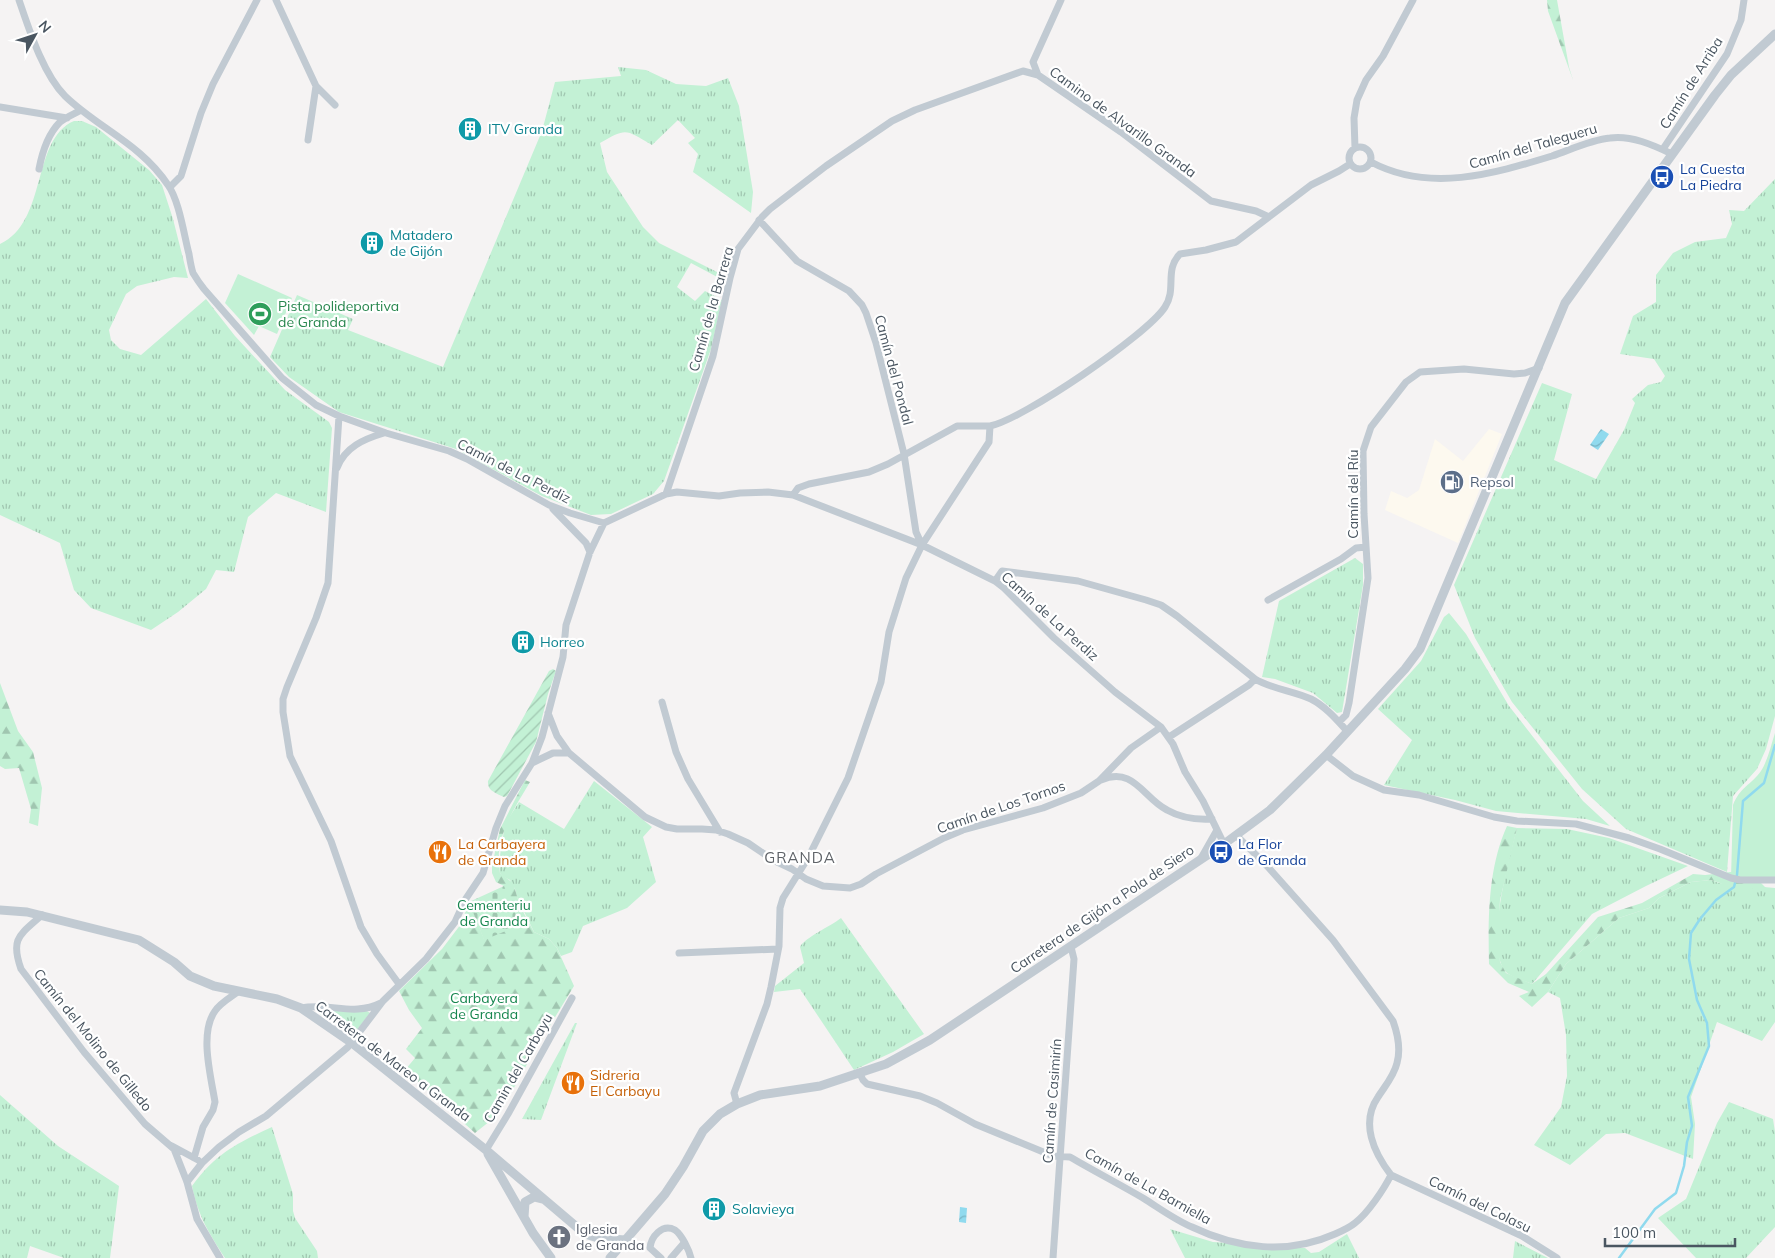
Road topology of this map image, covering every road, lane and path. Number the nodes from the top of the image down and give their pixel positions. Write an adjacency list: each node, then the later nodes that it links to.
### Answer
1 (19, 0): 12 (street, Camín de La Perdiz)
2 (257, 0): 21 (street)
3 (276, 0): 9 (street)
4 (1061, 0): 8 (street)
5 (1413, 0): 15 (street)
6 (1744, 0): 16 (street, Camín de Arriba)
7 (1775, 34): 17 (street, Carretera de Gijón a Pola de Siero)
8 (1038, 75): 22 (street, Camino de Alvarillo Granda); 23 (street, Camino de Alvarillo Granda)
9 (316, 86): 10 (street); 14 (street)
10 (335, 105)
11 (0, 106): 13 (street)
12 (81, 110): 13 (street); 21 (street, Camín de La Perdiz)
13 (67, 118): 20 (street)
14 (308, 140)
15 (1355, 148): 18 (street); 19 (street)
16 (1662, 149): 17 (street, Camín del Talegueru); 18 (street, Camín del Talegueru)
17 (1672, 154): 24 (street, Carretera de Gijón a Pola de Siero)
18 (1371, 162): 19 (street)
19 (1350, 164): 22 (street)
20 (39, 169)
21 (170, 187): 25 (street, Camín de La Perdiz)
22 (1269, 217): 26 (street)
23 (759, 220): 28 (street, Camín del Pondal); 30 (street, Camín de la Barrera)
24 (1538, 368): 35 (street, Camín del Ríu); 44 (street, Carretera de Gijón a Pola de Siero)
25 (339, 416): 27 (street, Camín de La Perdiz); 29 (street)
26 (990, 426): 28 (street); 34 (street)
27 (386, 433): 29 (street); 32 (street, Camín de La Perdiz)
28 (904, 454): 31 (street); 34 (street, Camín del Pondal)
29 (335, 473): 63 (street)
30 (666, 494): 31 (street, Camín de La Perdiz); 33 (street, Camín de La Perdiz)
31 (793, 496): 34 (street, Camín de La Perdiz)
32 (549, 505): 33 (street, Camín de La Perdiz); 36 (street)
33 (604, 523): 36 (street)
34 (922, 545): 37 (street, Camín de La Perdiz); 56 (street)
35 (1366, 547): 38 (street); 42 (street, Camín del Ríu)
36 (590, 552): 41 (street)
37 (995, 581): 39 (street); 43 (street, Camín de La Perdiz)
38 (1268, 600)
39 (1255, 679): 42 (street); 45 (street)
40 (662, 702): 52 (street)
41 (548, 713): 46 (street, Camín de Los Tornos); 48 (street)
42 (1340, 722): 44 (street)
43 (1161, 727): 45 (street, Camín de La Perdiz); 49 (street, Camín de Los Tornos)
44 (1347, 731): 47 (street, Carretera de Gijón a Pola de Siero)
45 (1168, 737): 50 (street, Camín de La Perdiz)
46 (569, 753): 48 (street); 52 (street, Camín de Los Tornos)
47 (1326, 755): 53 (street, Carretera de Gijón a Pola de Siero); 57 (street)
48 (532, 763): 63 (street)
49 (1099, 781): 50 (street, Camín de Los Tornos); 56 (street, Camín de Los Tornos)
50 (1212, 819): 51 (street, Camín de La Perdiz)
51 (1217, 830): 54 (street, Camín de La Perdiz); 55 (street)
52 (720, 832): 56 (street, Camín de Los Tornos)
53 (1236, 835): 54 (street, Carretera de Gijón a Pola de Siero); 76 (street)
54 (1224, 844): 55 (street, Carretera de Gijón a Pola de Siero)
55 (1199, 861): 60 (street, Carretera de Gijón a Pola de Siero)
56 (798, 874): 61 (street)
57 (1775, 880)
58 (0, 910): 59 (street, Carretera de Mareo a Granda)
59 (42, 915): 64 (street, Carretera de Mareo a Granda); 71 (street, Camín del Molino de Gilledo)
60 (1071, 947): 69 (street, Carretera de Gijón a Pola de Siero); 73 (street, Camín de Casimirín)
61 (778, 949): 62 (street); 70 (street)
62 (679, 953)
63 (399, 984): 66 (street)
64 (239, 991): 67 (street, Carretera de Mareo a Granda); 74 (street)
65 (572, 998): 72 (street, Camin del Carbayu)
66 (383, 1001): 67 (street); 68 (street)
67 (301, 1008): 68 (street, Carretera de Mareo a Granda)
68 (352, 1043): 72 (street, Carretera de Mareo a Granda); 75 (street)
69 (860, 1074): 70 (street, Carretera de Gijón a Pola de Siero); 73 (street, Camín de La Barniella)
70 (737, 1104): 81 (street, Carretera de Gijón a Pola de Siero)
71 (168, 1144): 74 (street); 77 (street, Camín del Molino de Gilledo)
72 (486, 1150): 78 (street, Carretera de Mareo a Granda); 79 (street, Carretera de Mareo a Granda)
73 (1061, 1156): 76 (street, Camín de La Barniella); 89 (street, Camín de Casimirín)
74 (194, 1158): 75 (street)
75 (202, 1163): 77 (street)
76 (1391, 1175): 90 (street, Camín del Colasu)
77 (188, 1182): 84 (street, Camín del Molino de Gilledo)
78 (547, 1201): 79 (street); 80 (street, Carretera de Mareo a Granda)
79 (524, 1218): 85 (street, Carretera de Mareo a Granda)
80 (612, 1240): 81 (street, Carretera de Mareo a Granda); 83 (street)
81 (624, 1240): 83 (street, Carretera de Gijón a Pola de Siero)
82 (684, 1243): 86 (street); 87 (street); 88 (street)
83 (613, 1254)
84 (220, 1258)
85 (551, 1258)
86 (661, 1258)
87 (672, 1258)
88 (691, 1258)
89 (1053, 1258)
90 (1557, 1258)

